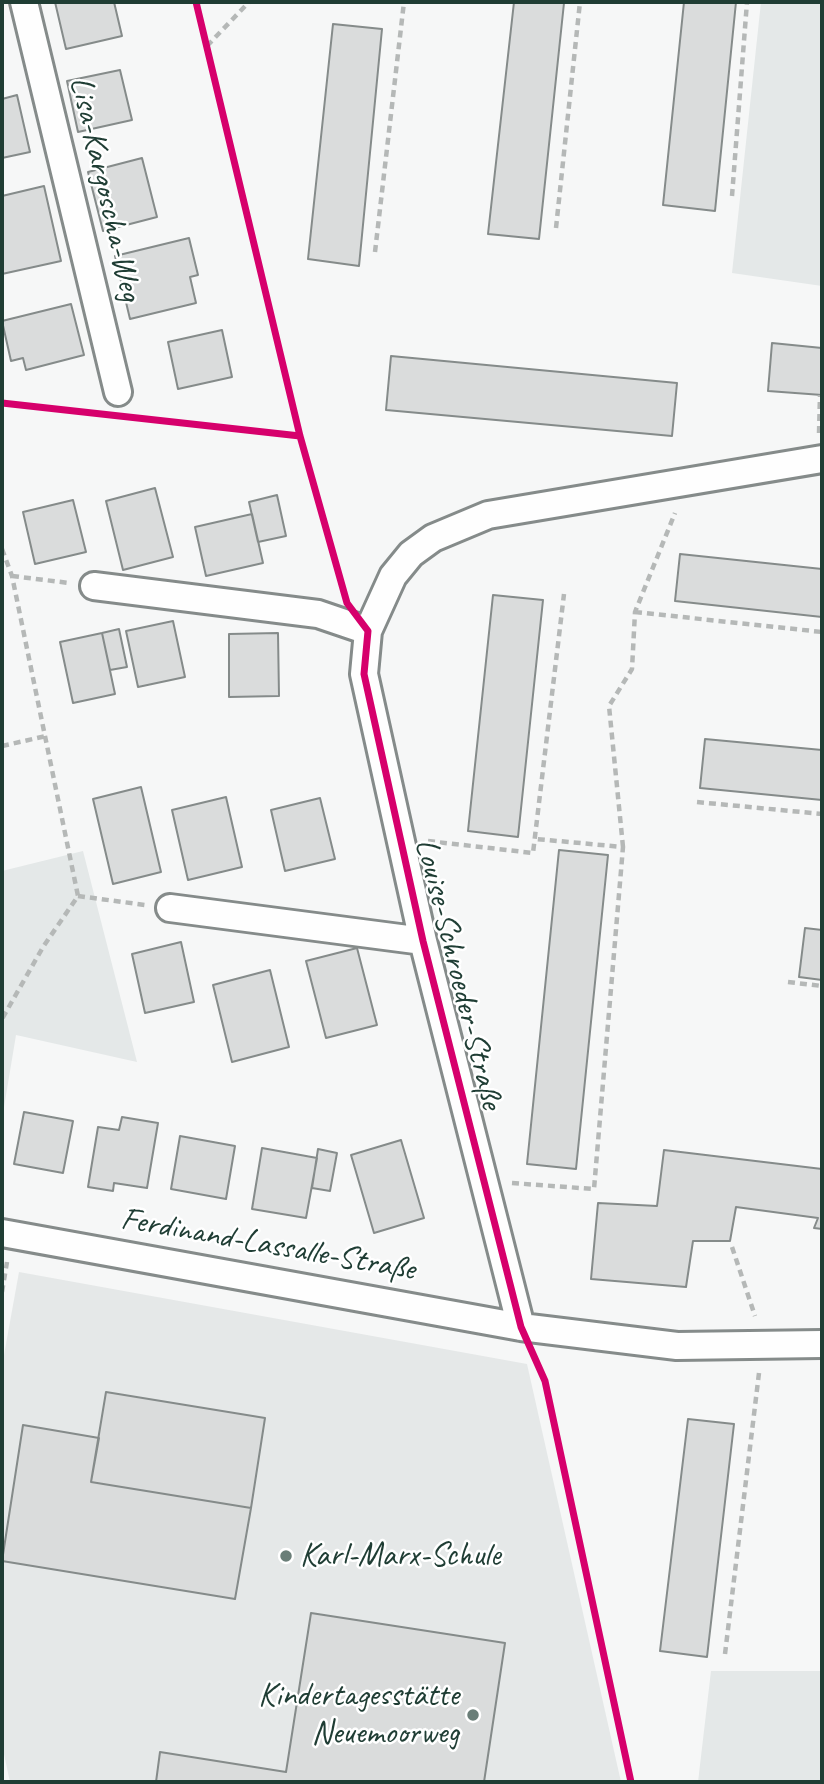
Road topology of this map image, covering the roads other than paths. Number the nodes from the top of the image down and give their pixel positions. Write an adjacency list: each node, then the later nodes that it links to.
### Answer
1 (24, 2): 2 (street, Lisa-Kargoscha-Weg)
2 (118, 392)
3 (820, 460): 5 (street, Louise-Schroeder-Straße)
4 (94, 586): 5 (street)
5 (368, 631): 7 (street, Louise-Schroeder-Straße)
6 (170, 908): 7 (street)
7 (423, 941): 9 (street, Louise-Schroeder-Straße)
8 (2, 1233): 9 (street, Ferdinand-Lassalle-Straße)
9 (521, 1327): 10 (street)
10 (822, 1344)

